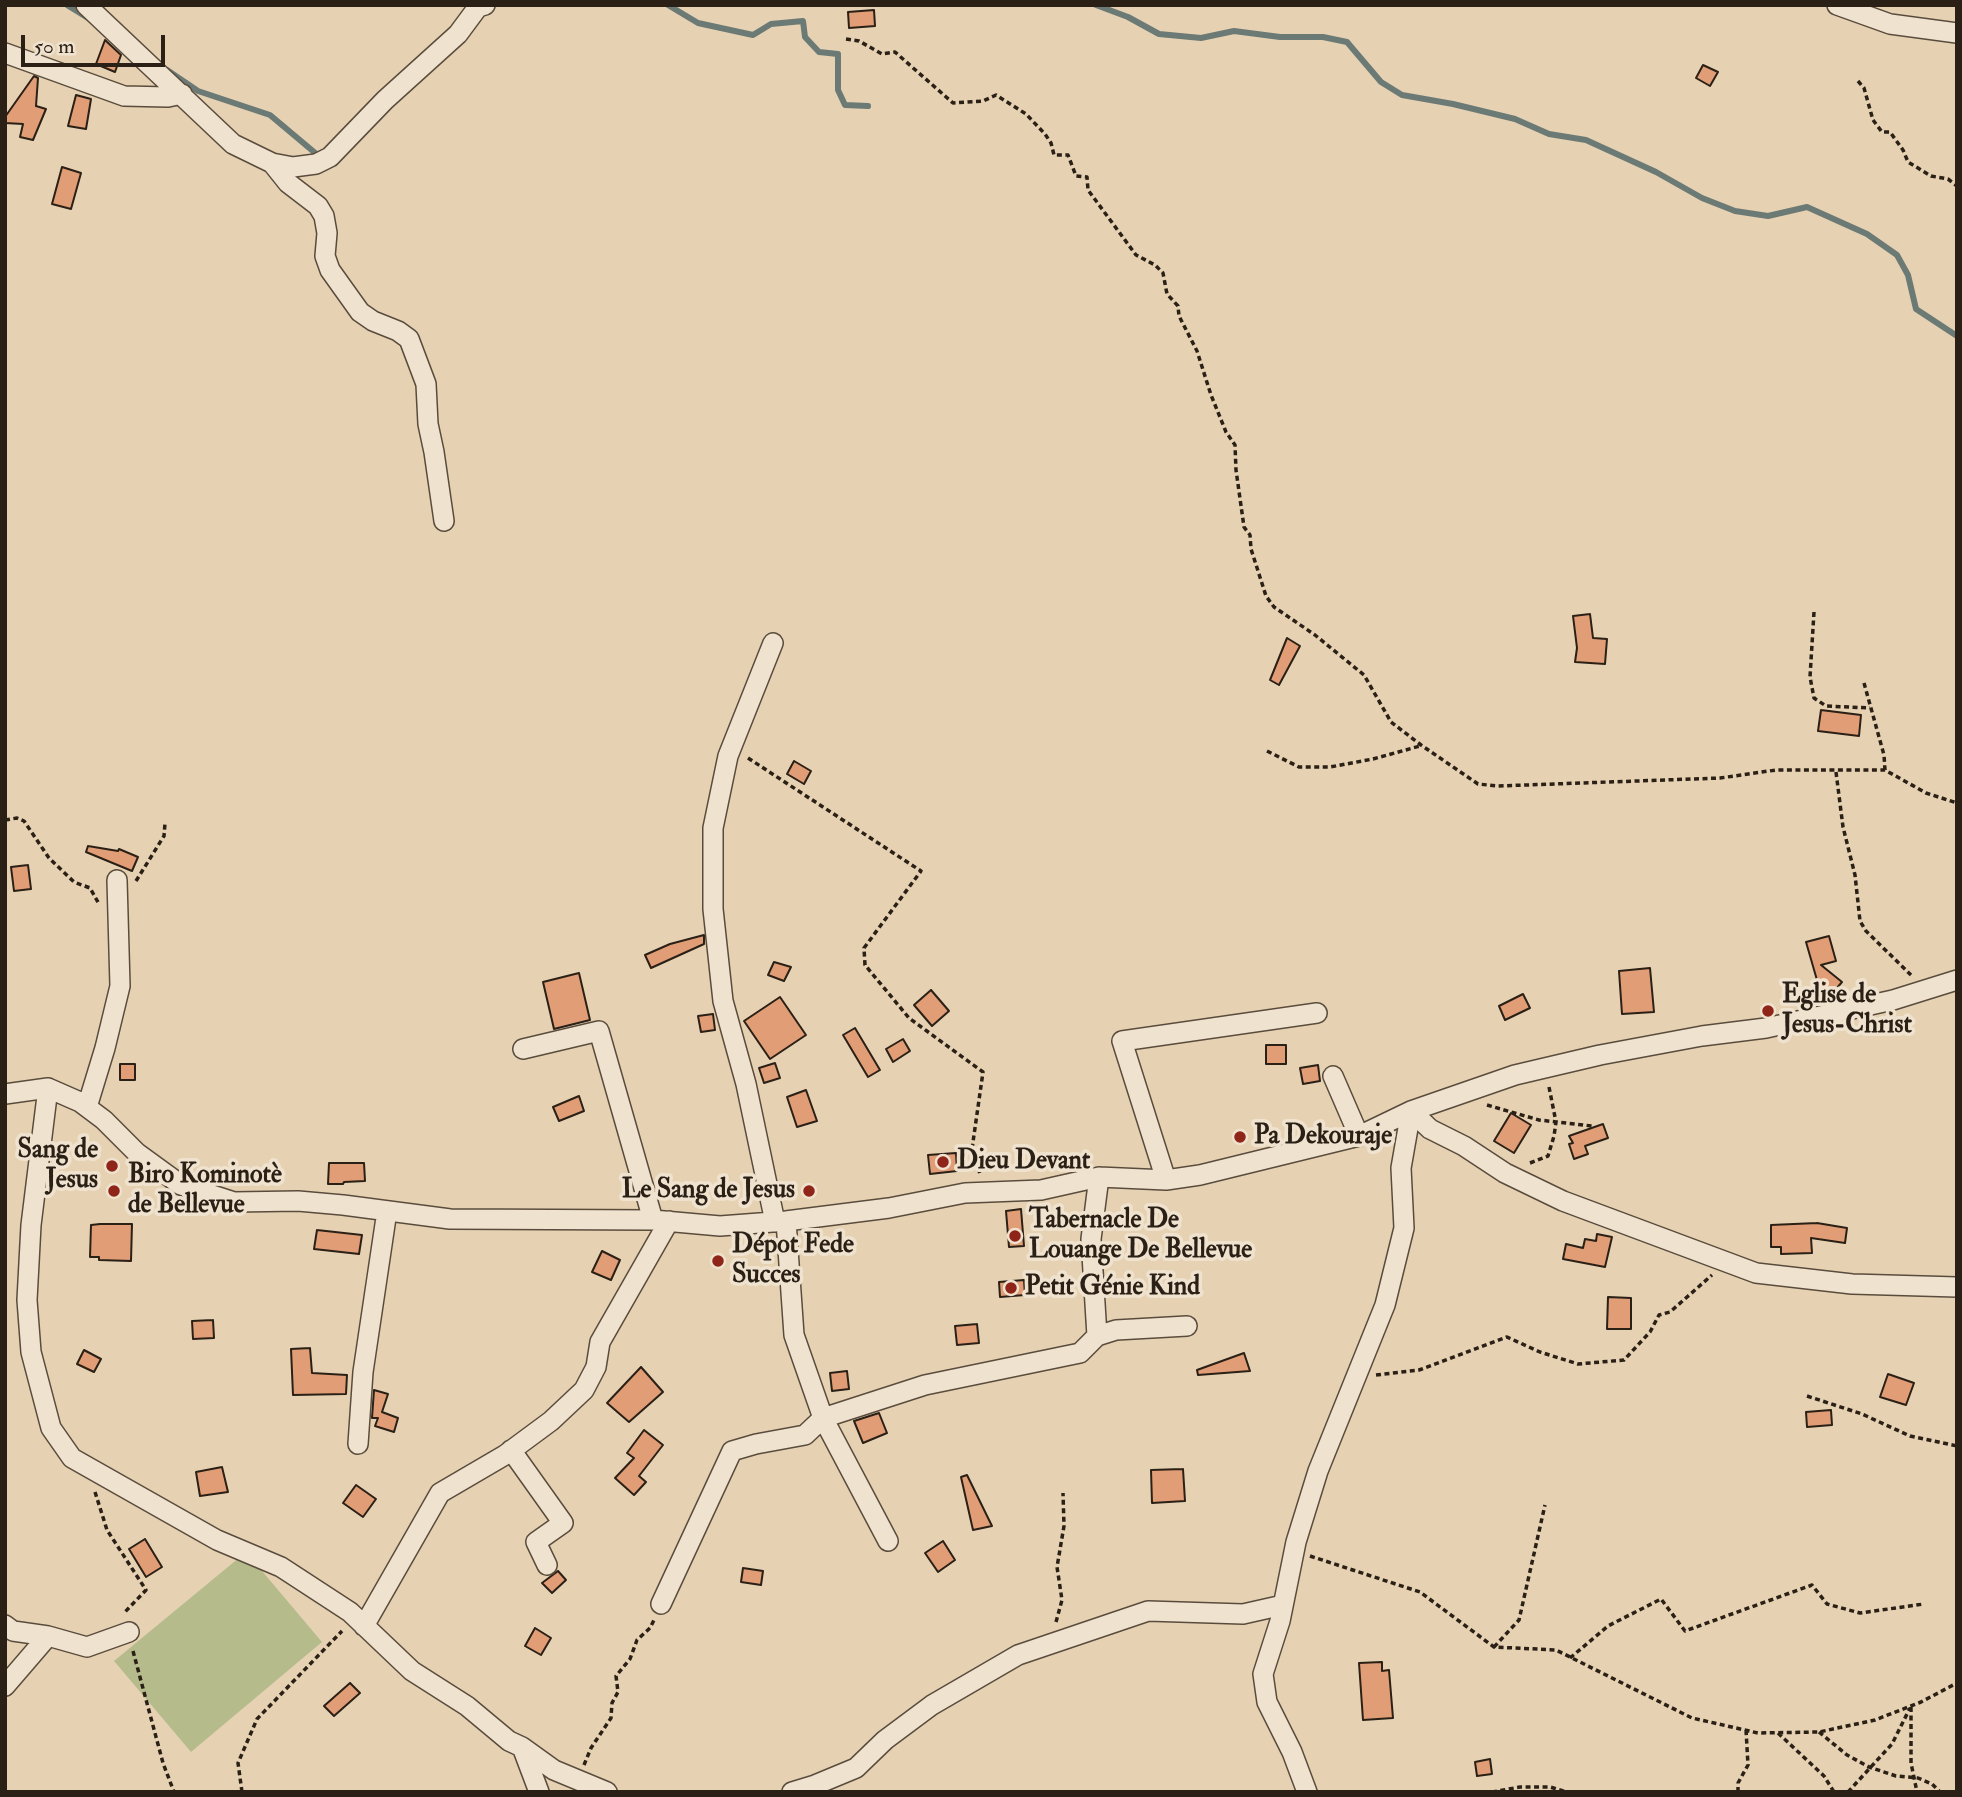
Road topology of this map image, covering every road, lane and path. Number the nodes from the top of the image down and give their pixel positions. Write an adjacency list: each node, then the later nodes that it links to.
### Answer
1 (86, 5): 5 (street)
2 (109, 5): 5 (street)
3 (485, 5): 11 (street)
4 (1837, 5): 6 (street)
5 (116, 31): 10 (street)
6 (1957, 33)
7 (846, 39): 18 (path)
8 (5, 53): 10 (street)
9 (1858, 80): 12 (path)
10 (183, 94): 11 (street)
11 (272, 163): 13 (street)
12 (1957, 186)
13 (444, 521)
14 (1814, 612): 17 (path)
15 (773, 643): 20 (street)
16 (1864, 683): 17 (path)
17 (1870, 708): 21 (path)
18 (1421, 745): 19 (path); 22 (path)
19 (1267, 751)
20 (728, 756): 45 (path); 48 (street)
21 (1885, 770): 22 (path); 23 (path)
22 (1836, 772): 29 (path)
23 (1957, 803)
24 (5, 820): 27 (path)
25 (165, 823): 26 (path)
26 (117, 888): 27 (street)
27 (118, 932): 37 (street)
28 (1957, 980): 29 (street)
29 (1929, 988): 32 (street)
30 (1317, 1013): 44 (street)
31 (523, 1049): 47 (street)
32 (1549, 1067): 36 (street); 39 (path)
33 (1333, 1076): 41 (street)
34 (48, 1088): 35 (street); 37 (street); 67 (street)
35 (5, 1094)
36 (1459, 1096): 38 (street); 39 (path)
37 (87, 1107): 46 (street)
38 (1412, 1111): 41 (street); 42 (street); 53 (street)
39 (1556, 1122): 40 (path); 42 (path)
40 (1592, 1126)
41 (1359, 1136): 44 (street)
42 (1505, 1173): 49 (street)
43 (1099, 1177): 44 (street); 45 (street); 52 (street)
44 (1166, 1180)
45 (986, 1192): 48 (street)
46 (387, 1211): 47 (street); 56 (street)
47 (661, 1221): 48 (street); 58 (street)
48 (780, 1221): 55 (street)
49 (1727, 1263): 50 (street); 53 (path)
50 (1957, 1287)
51 (1187, 1325): 52 (street)
52 (1097, 1336): 55 (street)
53 (1356, 1376): 62 (street)
54 (1807, 1396): 57 (path)
55 (822, 1418): 61 (street); 64 (street)
56 (358, 1444)
57 (1957, 1446)
58 (511, 1450): 63 (street); 67 (street)
59 (1063, 1493): 72 (path)
60 (1545, 1505): 71 (path)
61 (888, 1541)
62 (1296, 1542): 66 (street); 71 (path)
63 (547, 1565)
64 (661, 1604): 83 (path)
65 (1924, 1604): 73 (path)
66 (1283, 1605): 72 (street); 88 (street)
67 (360, 1621): 80 (street); 84 (path)
68 (5, 1625): 70 (street)
69 (128, 1632): 70 (street)
70 (48, 1636): 75 (street)
71 (1494, 1647): 73 (path)
72 (1035, 1650): 87 (street)
73 (1570, 1658): 77 (path)
74 (1957, 1683): 76 (path)
75 (5, 1686)
76 (1911, 1706): 79 (path); 81 (path); 82 (path)
77 (1746, 1730): 78 (path); 91 (path)
78 (1778, 1732): 79 (path); 92 (path)
79 (1819, 1732): 81 (path)
80 (522, 1747): 83 (street); 85 (street)
81 (1869, 1767): 82 (path); 93 (path)
82 (1912, 1778): 94 (path); 95 (path)
83 (578, 1780): 86 (street)
84 (242, 1792)
85 (539, 1792)
86 (607, 1792)
87 (792, 1792)
88 (1307, 1792)
89 (1492, 1792): 90 (path)
90 (1567, 1792)
91 (1738, 1792)
92 (1834, 1792)
93 (1848, 1792)
94 (1917, 1792)
95 (1940, 1792)

